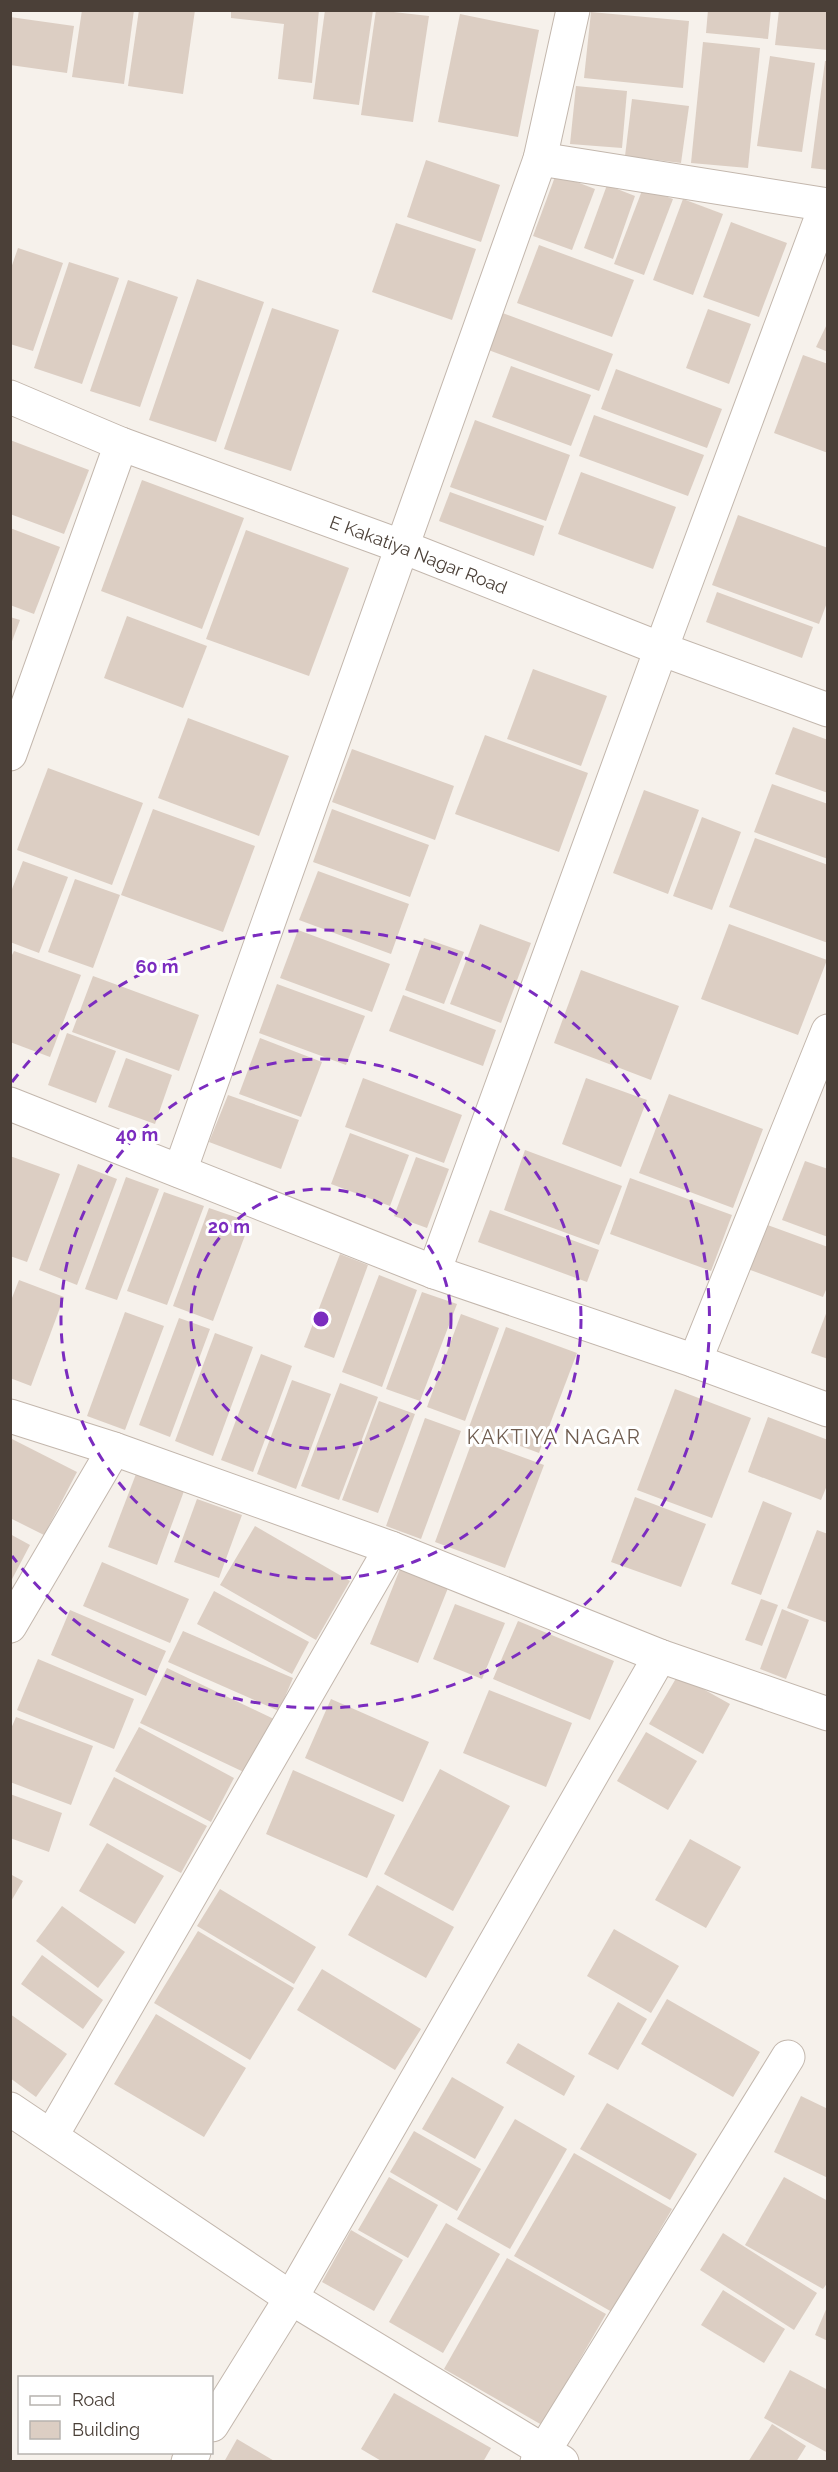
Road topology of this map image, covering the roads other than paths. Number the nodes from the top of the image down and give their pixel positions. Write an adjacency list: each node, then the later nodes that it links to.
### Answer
1 (573, 10): 2 (street)
2 (540, 159): 3 (street); 6 (street)
3 (827, 205): 7 (street)
4 (10, 397): 5 (street, E Kakatiya Nagar Road)
5 (121, 444): 6 (street, E Kakatiya Nagar Road); 9 (street)
6 (403, 548): 7 (street, E Kakatiya Nagar Road); 12 (street)
7 (661, 649): 8 (street, E Kakatiya Nagar Road); 13 (street)
8 (828, 710)
9 (10, 754)
10 (828, 1031): 14 (street)
11 (10, 1104): 12 (street)
12 (180, 1171): 13 (street)
13 (434, 1272): 14 (street)
14 (695, 1361): 15 (street)
15 (828, 1410)
16 (10, 1416): 17 (street)
17 (114, 1449): 18 (street); 19 (street)
18 (391, 1548): 20 (street); 24 (street)
19 (10, 1626)
20 (660, 1656): 21 (street); 25 (street)
21 (828, 1714)
22 (788, 2057): 27 (street)
23 (10, 2109): 24 (street)
24 (52, 2135): 25 (street)
25 (291, 2298): 26 (street); 27 (street)
26 (213, 2423)
27 (548, 2458)

